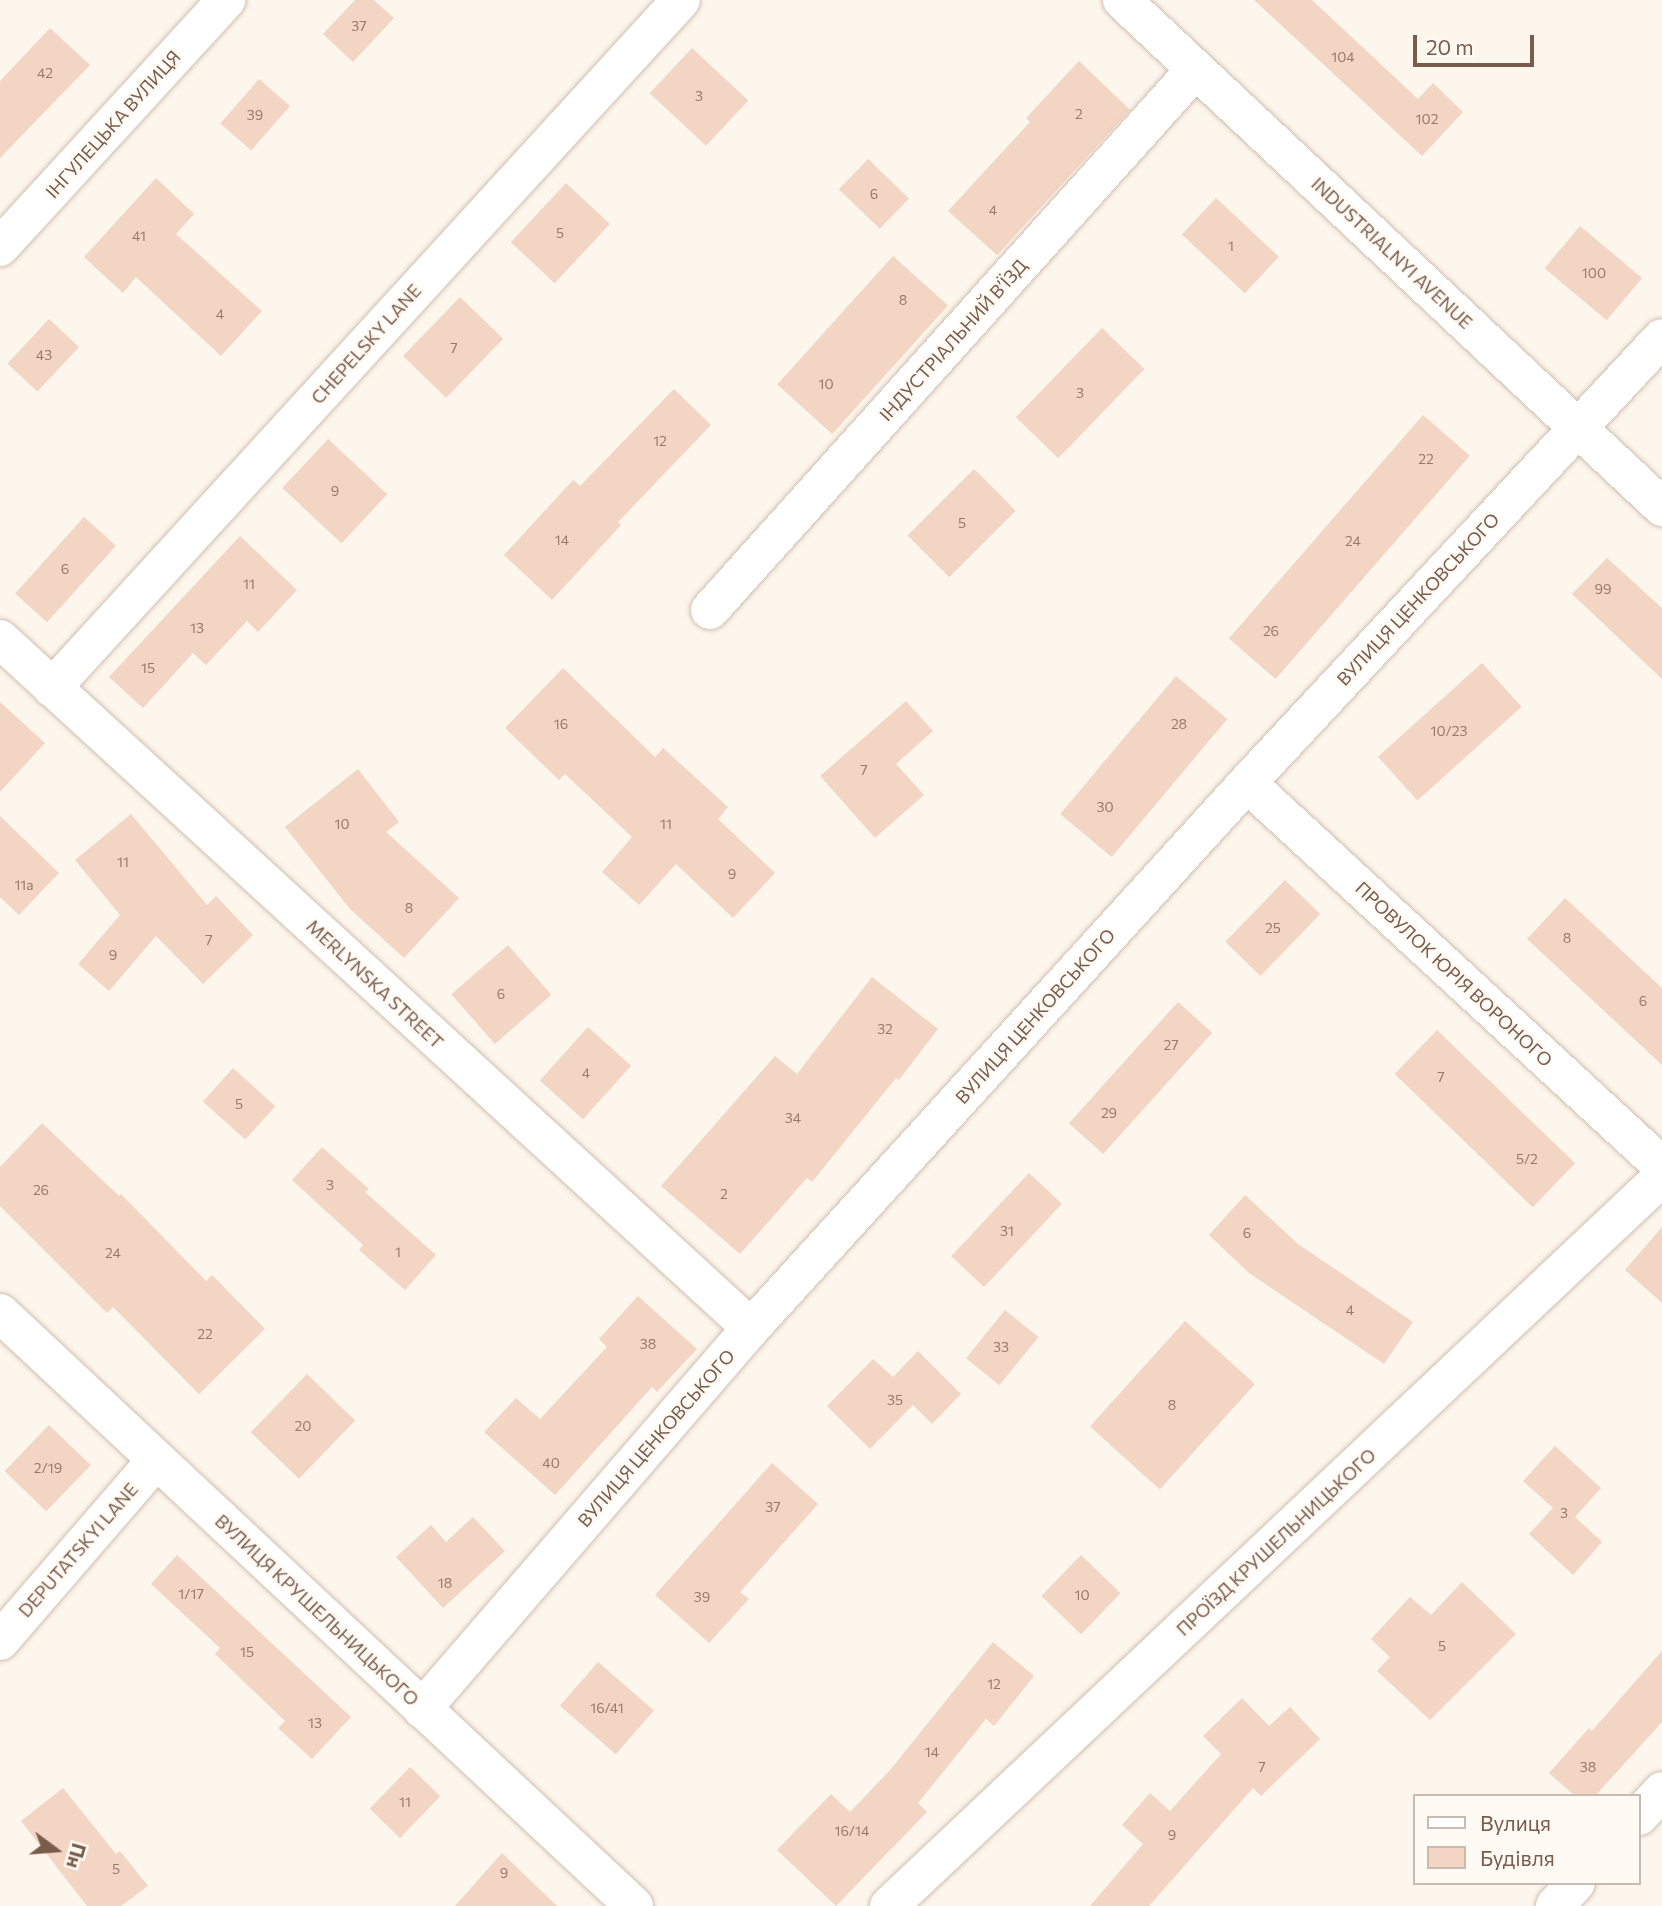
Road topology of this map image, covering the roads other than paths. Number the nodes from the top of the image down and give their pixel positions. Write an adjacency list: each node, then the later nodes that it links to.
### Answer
1 (226, 0): 5 (street, ІНГУЛЕЦЬКА ВУЛИЦЯ)
2 (681, 0): 11 (street, CHEPELSKY LANE)
3 (1122, 0): 4 (street, INDUSTRIALNYI AVENUE)
4 (1196, 69): 7 (street, INDUSTRIALNYI AVENUE); 9 (street, ІНДУСТРІАЛЬНИЙ В’ЇЗД)
5 (0, 247)
6 (1662, 338): 7 (street, ВУЛИЦЯ ЦЕНКОВСЬКОГО)
7 (1577, 427): 8 (street, INDUSTRIALNYI AVENUE); 12 (street, ВУЛИЦЯ ЦЕНКОВСЬКОГО)
8 (1662, 507)
9 (710, 610)
10 (0, 639): 11 (street, MERLYNSKA STREET)
11 (52, 688): 16 (street, MERLYNSKA STREET)
12 (1247, 783): 13 (street, ПРОВУЛОК ЮРІЯ ВОРОНОГО); 16 (street, ВУЛИЦЯ ЦЕНКОВСЬКОГО)
13 (1662, 1166)
14 (1662, 1177): 24 (street, ПРОЇЗД КРУШЕЛЬНИЦЬКОГО)
15 (0, 1313): 17 (street, ВУЛИЦЯ КРУШЕЛЬНИЦЬКОГО)
16 (751, 1328): 19 (street, ВУЛИЦЯ ЦЕНКОВСЬКОГО)
17 (156, 1460): 18 (street, DEPUTATSKYI LANE); 19 (street, ВУЛИЦЯ КРУШЕЛЬНИЦЬКОГО)
18 (0, 1641)
19 (422, 1709): 23 (street, ВУЛИЦЯ КРУШЕЛЬНИЦЬКОГО)
20 (1662, 1791): 21 (street)
21 (1641, 1814)
22 (1574, 1885): 25 (street)
23 (634, 1906)
24 (890, 1906)
25 (1555, 1906)

